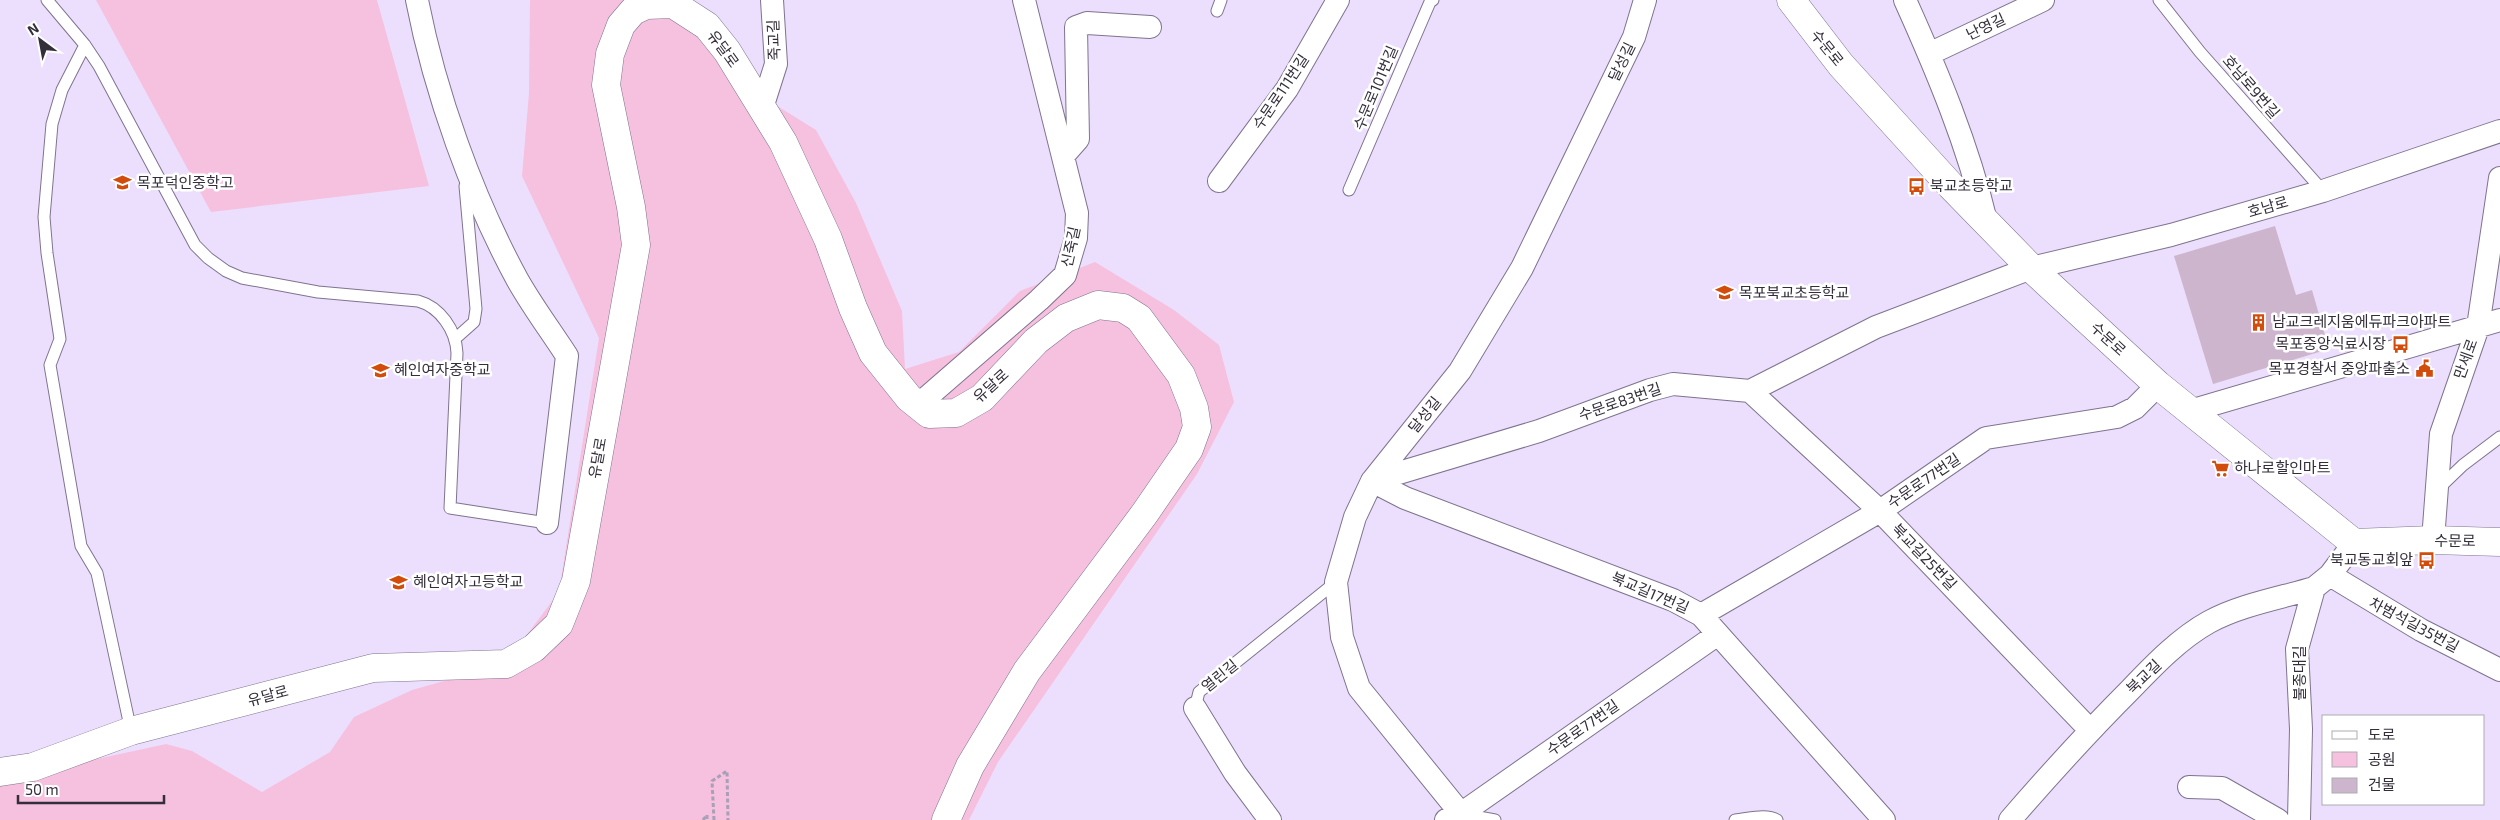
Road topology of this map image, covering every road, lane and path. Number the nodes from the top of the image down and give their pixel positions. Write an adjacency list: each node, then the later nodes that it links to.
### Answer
1 (47, 0): 13 (lane)
2 (417, 0): 17 (street)
3 (772, 0): 15 (street, 죽교길)
4 (1024, 0): 18 (street, 신죽길)
5 (1338, 0): 20 (street, 수문로111번길)
6 (1433, 0): 21 (lane, 수문로101번길)
7 (1645, 0): 33 (street, 달성길)
8 (1791, 0): 23 (street, 수문로)
9 (1905, 0): 14 (street)
10 (2044, 0): 14 (street, 난영길)
11 (2159, 0): 22 (lane, 호남로9번길)
12 (1150, 27): 18 (street)
13 (85, 45): 27 (lane); 47 (lane)
14 (1929, 54): 23 (street)
15 (762, 108): 30 (street, 유달로); 47 (street, 유달로)
16 (2500, 131): 22 (street, 호남로)
17 (462, 152): 27 (lane); 36 (street)
18 (1063, 156): 30 (street, 신죽길)
19 (2500, 178): 26 (street, 만세로)
20 (1219, 181)
21 (1349, 190)
22 (2323, 191): 24 (street, 호남로)
23 (1986, 221): 24 (street, 수문로)
24 (2031, 268): 28 (street, 수문로); 29 (street)
25 (2500, 320): 26 (street)
26 (2478, 327): 31 (street); 34 (street, 만세로)
27 (456, 338): 36 (lane)
28 (2158, 385): 31 (street, 수문로); 35 (street, 수문로77번길)
29 (1750, 391): 33 (street, 수문로83번길); 35 (street, 북교길25번길)
30 (918, 405): 53 (street, 유달로)
31 (2190, 411): 39 (street, 수문로)
32 (2500, 437): 34 (lane)
33 (1372, 481): 40 (street, 달성길); 42 (street, 북교길17번길)
34 (2436, 491): 37 (street, 만세로)
35 (1880, 511): 42 (street, 수문로77번길); 46 (street, 북교길25번길)
36 (547, 523)
37 (2433, 540): 38 (street, 수문로); 39 (street, 수문로)
38 (2500, 542)
39 (2354, 543): 41 (street, 불종대길)
40 (1336, 582): 45 (lane, 열린길); 50 (street, 달성길)
41 (2322, 582): 44 (street, 차범석길35번길); 46 (street, 북교길); 61 (street, 불종대길)
42 (1701, 615): 43 (street, 북교길17번길)
43 (1718, 634): 50 (street, 수문로77번길); 58 (street, 북교길17번길)
44 (2500, 670)
45 (1195, 708): 54 (street, 열린길)
46 (2090, 730): 59 (street, 북교길)
47 (132, 731): 48 (street, 유달로)
48 (0, 772)
49 (2189, 786): 60 (street)
50 (1458, 818): 55 (lane)
51 (714, 820): 52 (path)
52 (728, 820)
53 (946, 820)
54 (1270, 820)
55 (1495, 820)
56 (1735, 820): 57 (lane)
57 (1777, 820)
58 (1884, 820)
59 (2010, 820)
60 (2278, 820)
61 (2299, 820)

